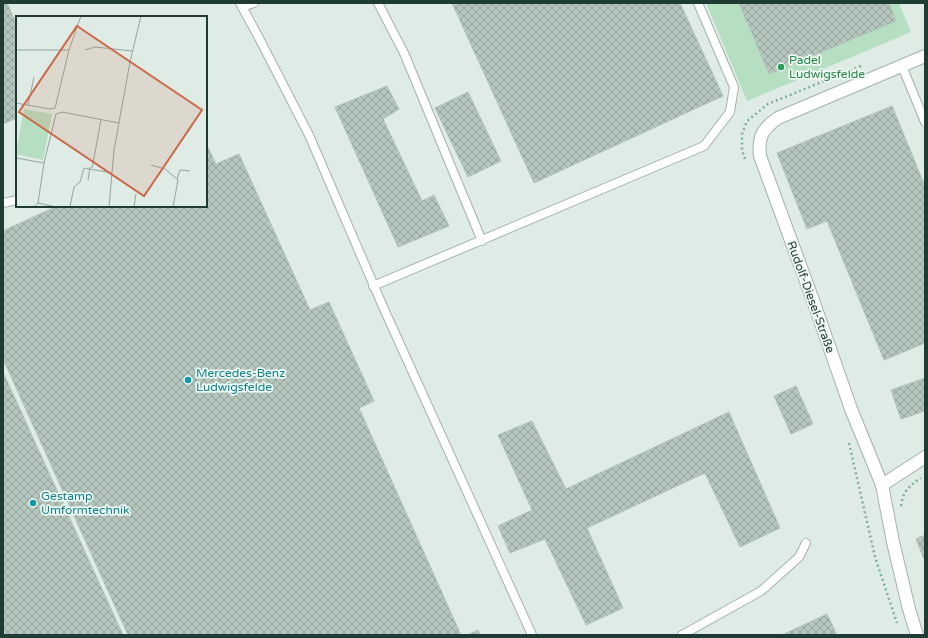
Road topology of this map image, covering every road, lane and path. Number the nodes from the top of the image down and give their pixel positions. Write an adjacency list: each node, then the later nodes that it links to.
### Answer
1 (254, 3): 4 (lane)
2 (378, 3): 10 (lane)
3 (698, 3): 10 (lane)
4 (241, 5): 11 (lane)
5 (925, 56): 6 (street, Rudolf-Diesel-Straße)
6 (902, 66): 7 (lane); 13 (street, Rudolf-Diesel-Straße)
7 (925, 122)
8 (16, 200): 9 (lane)
9 (3, 203)
10 (482, 241): 11 (lane)
11 (374, 286): 15 (lane)
12 (925, 457): 13 (street)
13 (882, 485): 17 (street, Rudolf-Diesel-Straße)
14 (806, 543): 16 (lane)
15 (532, 635)
16 (682, 635)
17 (917, 635)

